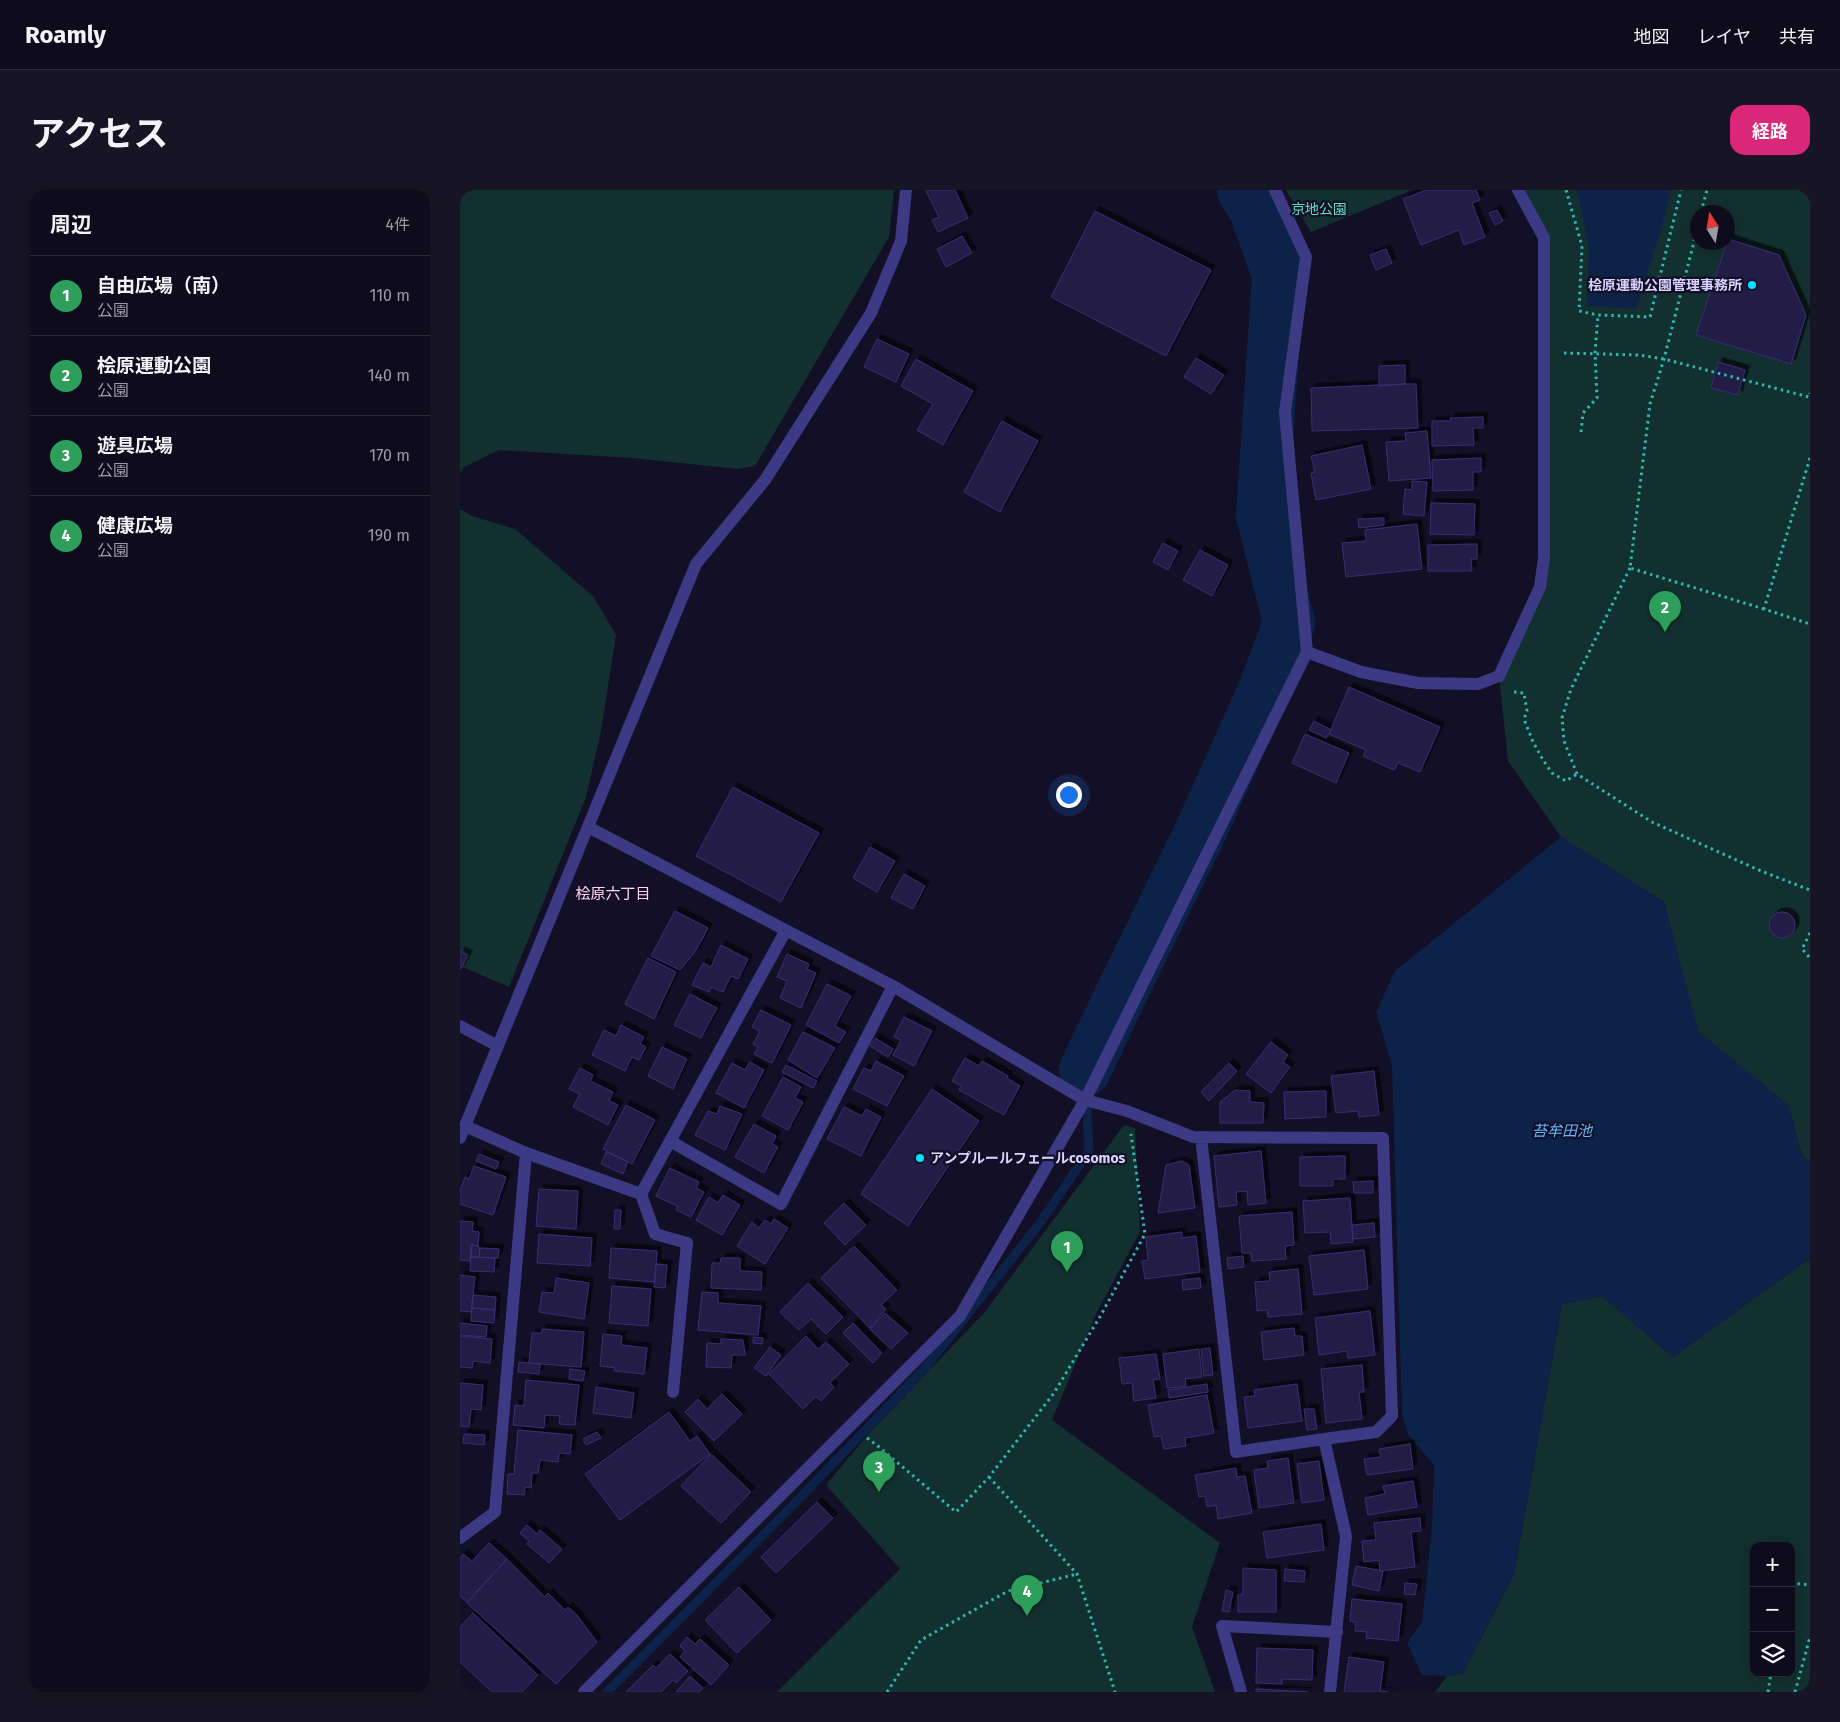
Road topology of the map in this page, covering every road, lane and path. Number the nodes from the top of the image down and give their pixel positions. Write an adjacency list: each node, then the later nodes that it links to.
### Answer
1 (906, 190): 22 (street)
2 (1275, 190): 19 (street)
3 (1518, 190): 10 (street)
4 (1566, 190): 9 (path)
5 (1681, 190): 9 (path)
6 (1707, 190): 7 (path)
7 (1703, 205)
8 (1692, 250): 12 (path)
9 (1598, 315): 11 (path)
10 (1544, 352): 11 (path); 20 (street)
11 (1595, 353): 12 (path); 14 (path)
12 (1664, 359): 13 (path); 16 (path)
13 (1810, 396)
14 (1581, 432)
15 (1810, 458): 17 (path)
16 (1630, 568): 17 (path); 21 (path)
17 (1764, 609): 18 (path)
18 (1810, 624)
19 (1307, 652): 20 (street); 30 (street)
20 (1499, 676): 21 (path)
21 (1576, 774): 23 (path)
22 (588, 827): 24 (street); 29 (street)
23 (1810, 890)
24 (786, 930): 27 (street); 35 (street)
25 (1810, 933): 26 (path)
26 (1810, 958)
27 (893, 986): 30 (street); 35 (street)
28 (460, 1026): 29 (street)
29 (498, 1046): 32 (street)
30 (1085, 1100): 31 (street); 49 (street)
31 (1127, 1111): 33 (street); 41 (path)
32 (465, 1126): 34 (street); 36 (street)
33 (1201, 1137): 39 (street); 39 (street)
34 (460, 1138)
35 (670, 1142): 37 (street)
36 (526, 1153): 37 (street); 42 (street)
37 (641, 1194): 38 (street)
38 (673, 1392)
39 (1324, 1439): 46 (street)
40 (879, 1447): 41 (path)
41 (989, 1477): 43 (path)
42 (460, 1538)
43 (1077, 1574): 50 (path); 51 (path)
44 (1795, 1583): 45 (path)
45 (1810, 1586)
46 (1336, 1632): 52 (street); 53 (street)
47 (1810, 1637): 55 (path)
48 (1770, 1677): 54 (path)
49 (584, 1692)
50 (887, 1692)
51 (1115, 1692)
52 (1241, 1692)
53 (1330, 1692)
54 (1768, 1692)
55 (1795, 1692)

